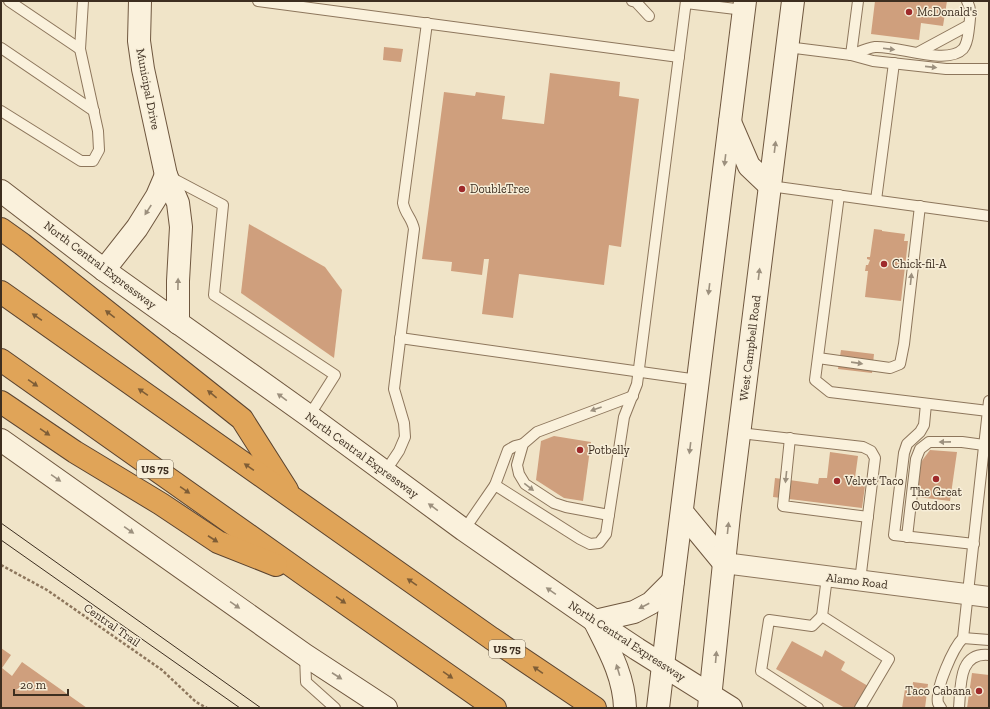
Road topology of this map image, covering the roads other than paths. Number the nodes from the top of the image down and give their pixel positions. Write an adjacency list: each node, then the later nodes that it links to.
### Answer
1 (9, 1): 16 (lane)
2 (83, 1): 16 (lane)
3 (140, 1): 25 (main road, Municipal Drive)
4 (258, 1): 12 (lane)
5 (632, 1): 11 (lane)
6 (793, 1): 14 (main road, West Campbell Road)
7 (858, 1): 18 (lane)
8 (967, 1): 13 (lane)
9 (686, 2): 10 (lane); 19 (lane)
10 (744, 6): 24 (main road)
11 (649, 16)
12 (426, 23): 19 (lane); 36 (lane)
13 (969, 25): 17 (lane); 17 (lane)
14 (787, 47): 18 (lane); 26 (main road, West Campbell Road, one-way to 14)
15 (1, 48): 23 (lane)
16 (80, 49): 23 (lane)
17 (919, 52): 18 (lane, one-way to 17)
18 (851, 55): 20 (lane)
19 (679, 57): 39 (lane)
20 (894, 63): 21 (lane, one-way to 21); 29 (lane)
21 (986, 68)
22 (1, 111): 23 (lane)
23 (94, 111)
24 (730, 121): 26 (main road); 40 (main road, one-way to 40)
25 (166, 175): 33 (main road, one-way to 33); 35 (main road, Municipal Drive, one-way to 25); 45 (lane)
26 (770, 186): 28 (lane); 46 (main road, West Campbell Road, one-way to 26)
27 (1, 191): 33 (main road, North Central Expressway)
28 (839, 195): 29 (lane); 37 (lane)
29 (876, 200): 30 (lane)
30 (920, 206): 31 (lane); 37 (lane, one-way to 30)
31 (989, 216)
32 (1, 229): 53 (highway, one-way to 32)
33 (104, 270): 35 (main road, North Central Expressway)
34 (1, 292): 53 (highway, US 75, one-way to 34)
35 (178, 322): 45 (main road, North Central Expressway, one-way to 35)
36 (400, 338): 39 (lane); 51 (lane)
37 (818, 358): 43 (lane)
38 (1, 360): 62 (highway, US 75, one-way to 62)
39 (639, 372): 40 (lane); 41 (lane)
40 (698, 380): 54 (main road, one-way to 54)
41 (633, 396): 49 (lane, one-way to 49); 55 (lane)
42 (1, 402): 62 (highway, one-way to 62)
43 (926, 404): 44 (lane); 58 (lane)
44 (988, 406): 50 (lane)
45 (310, 416): 51 (main road, North Central Expressway)
46 (740, 433): 47 (lane); 60 (main road, West Campbell Road, one-way to 46)
47 (790, 438): 56 (lane); 56 (lane, one-way to 56)
48 (1, 440): 71 (main road, one-way to 71)
49 (522, 444): 52 (lane); 55 (lane, one-way to 55)
50 (984, 445): 58 (lane, one-way to 58); 59 (lane)
51 (385, 472): 57 (main road, North Central Expressway, one-way to 51)
52 (495, 485): 55 (lane); 57 (lane)
53 (292, 498): 78 (highway, US 75, one-way to 53)
54 (682, 512): 60 (main road); 63 (main road)
55 (608, 515)
56 (868, 516): 64 (lane)
57 (464, 530): 68 (main road, North Central Expressway, one-way to 57)
58 (908, 536): 59 (lane)
59 (974, 544): 65 (lane)
60 (724, 563): 61 (street, Alamo Road); 74 (main road, West Campbell Road, one-way to 60)
61 (827, 577): 64 (street, Alamo Road); 67 (lane)
62 (309, 578): 77 (highway, US 75, one-way to 77)
63 (673, 581): 68 (main road, one-way to 68); 73 (main road)
64 (860, 581): 65 (street, Alamo Road)
65 (968, 595): 66 (street, Alamo Road); 69 (lane)
66 (989, 597)
67 (822, 616): 82 (lane); 83 (lane)
68 (595, 621): 73 (main road, North Central Expressway); 79 (main road, one-way to 68)
69 (963, 638): 70 (lane); 84 (lane)
70 (989, 640)
71 (305, 654): 75 (lane); 76 (main road, one-way to 76)
72 (989, 655): 85 (lane)
73 (663, 666): 74 (main road, North Central Expressway); 80 (main road)
74 (710, 702): 81 (main road, North Central Expressway)
75 (335, 708)
76 (386, 708)
77 (496, 708)
78 (595, 708)
79 (625, 708)
80 (658, 708)
81 (731, 708)
82 (818, 708)
83 (860, 708)
84 (941, 708)
85 (959, 708)

